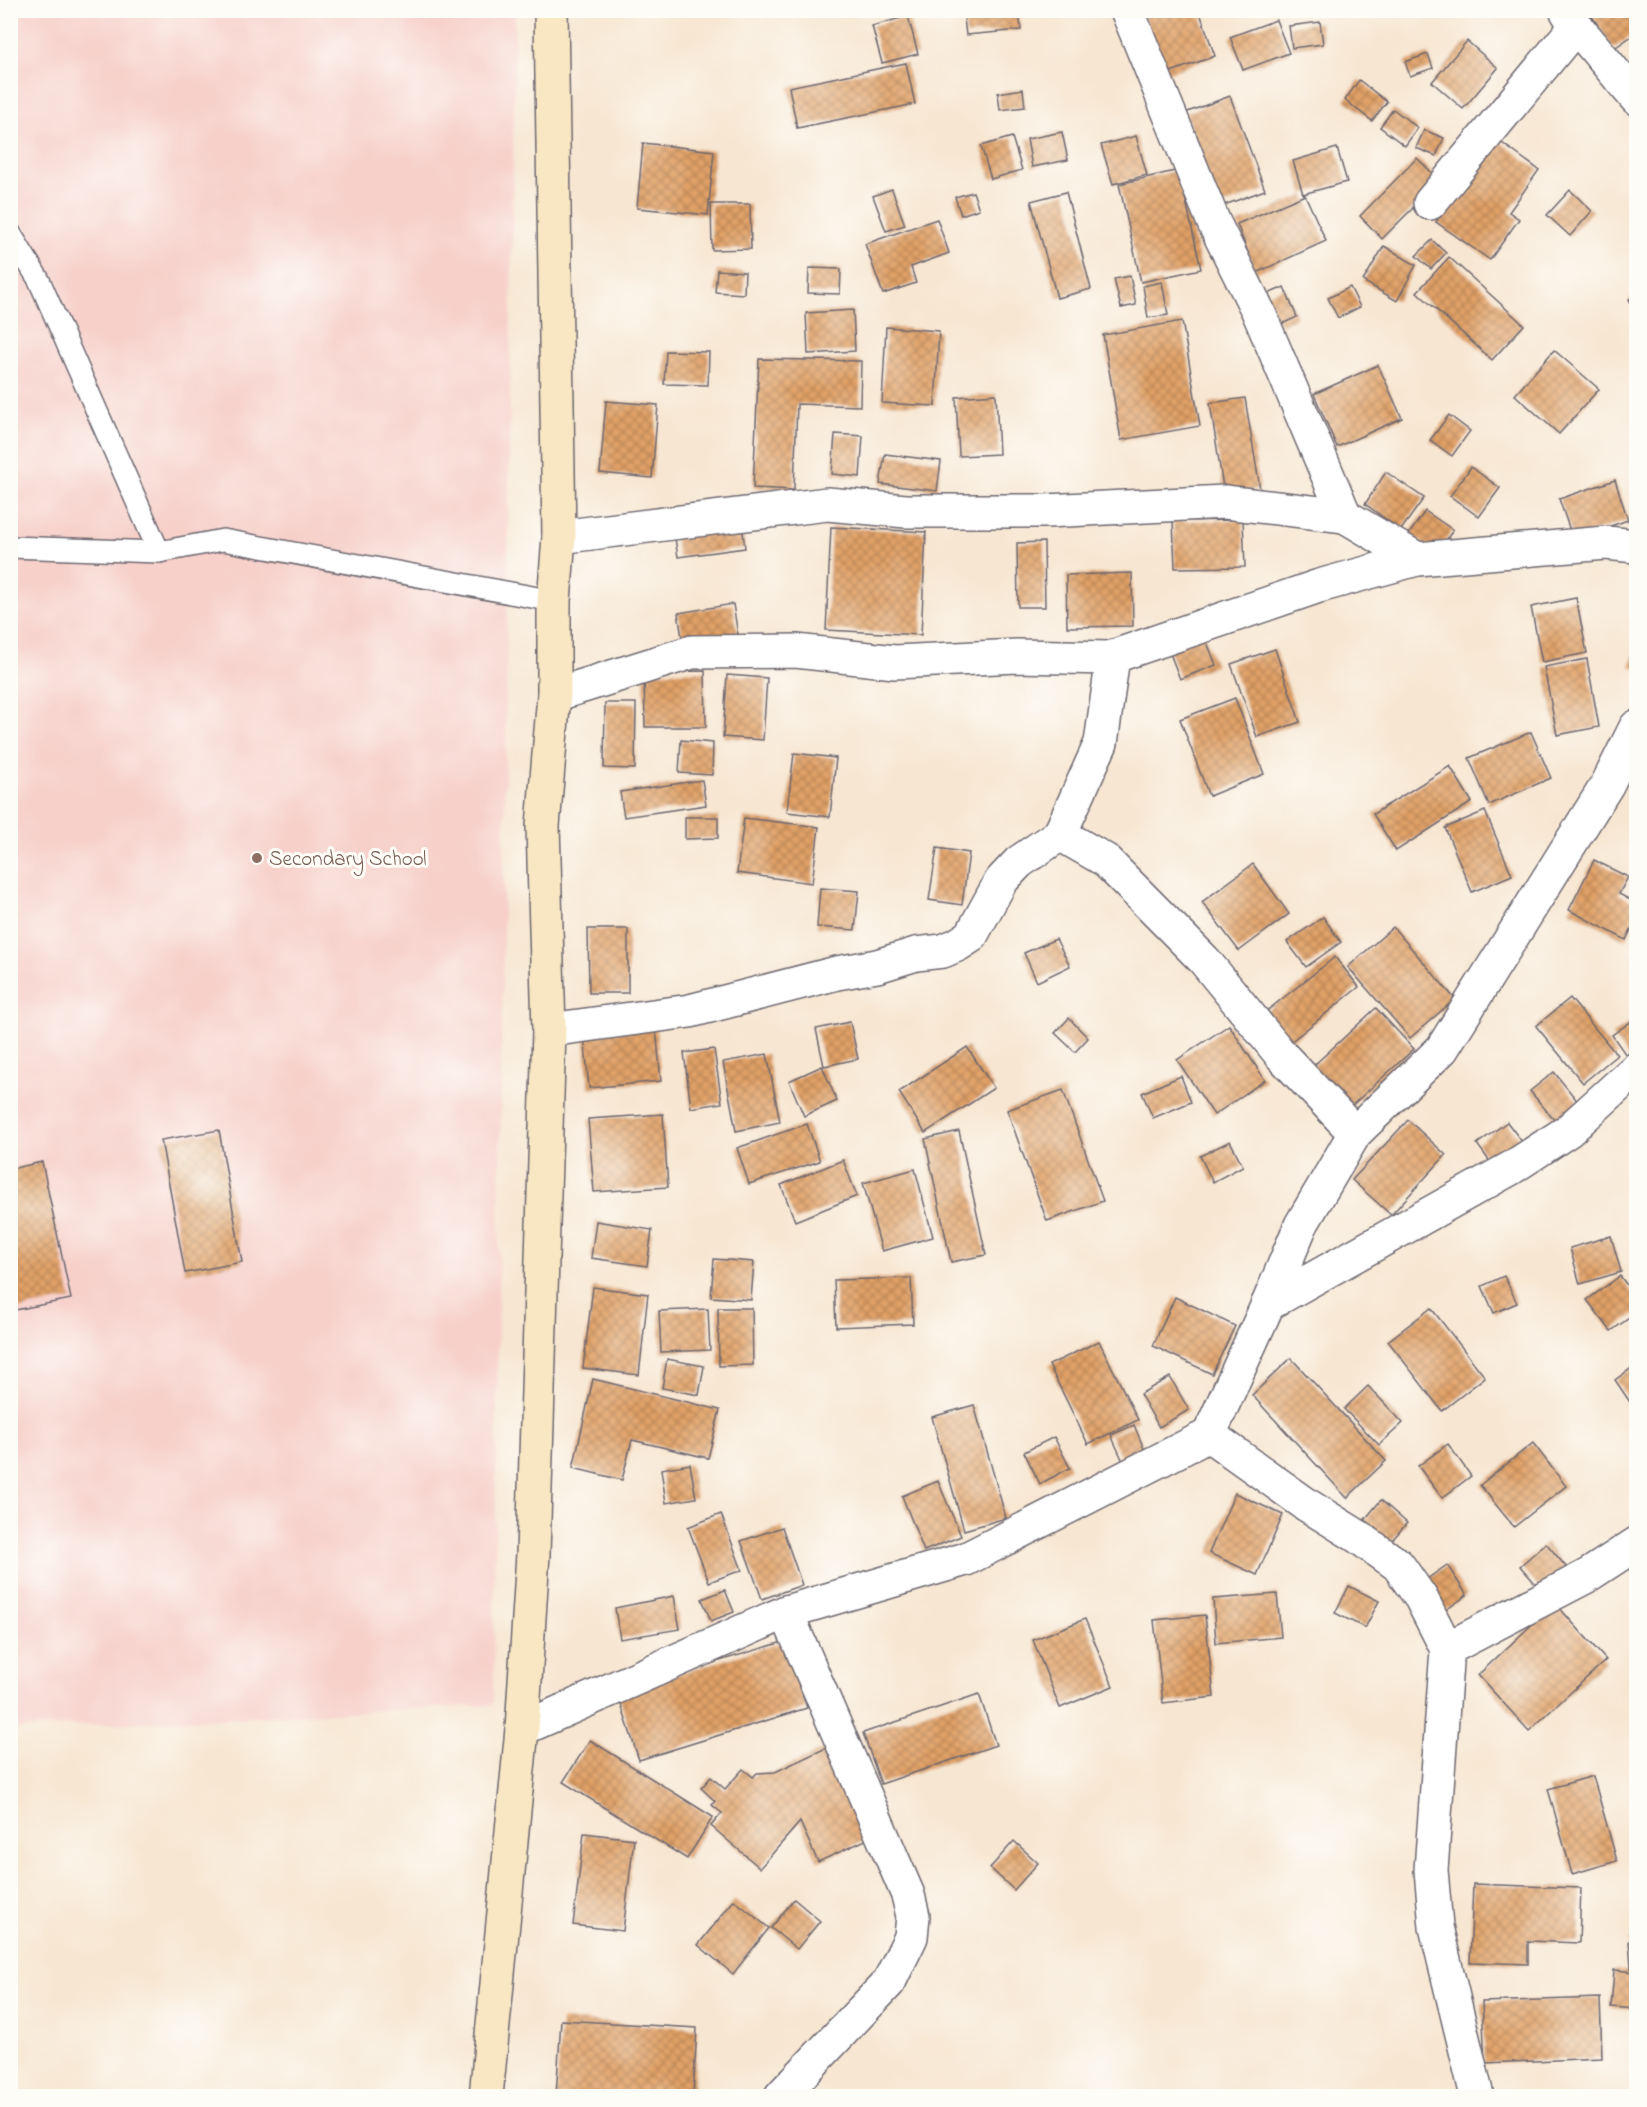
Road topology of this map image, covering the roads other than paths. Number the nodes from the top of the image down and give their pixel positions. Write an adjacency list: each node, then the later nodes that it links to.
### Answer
1 (551, 10): 8 (main road)
2 (1127, 10): 7 (street)
3 (1571, 18): 4 (street); 5 (street)
4 (1636, 98)
5 (1430, 203)
6 (10, 233): 11 (lane)
7 (1345, 516): 8 (street); 12 (street)
8 (559, 537): 13 (main road)
9 (1636, 546): 12 (street)
10 (10, 547): 11 (lane)
11 (159, 552): 13 (lane)
12 (1417, 559): 14 (street)
13 (554, 602): 15 (main road)
14 (1113, 657): 15 (street); 17 (street)
15 (554, 695): 18 (main road)
16 (1636, 727): 20 (street)
17 (1060, 834): 18 (street); 20 (street)
18 (549, 1030): 26 (main road)
19 (1636, 1069): 21 (street)
20 (1355, 1133): 21 (street)
21 (1268, 1304): 22 (street)
22 (1209, 1435): 24 (street); 25 (street)
23 (1636, 1544): 25 (street)
24 (786, 1612): 26 (street); 28 (street)
25 (1447, 1649): 29 (street)
26 (522, 1729): 27 (main road)
27 (486, 2097)
28 (781, 2097)
29 (1477, 2097)

